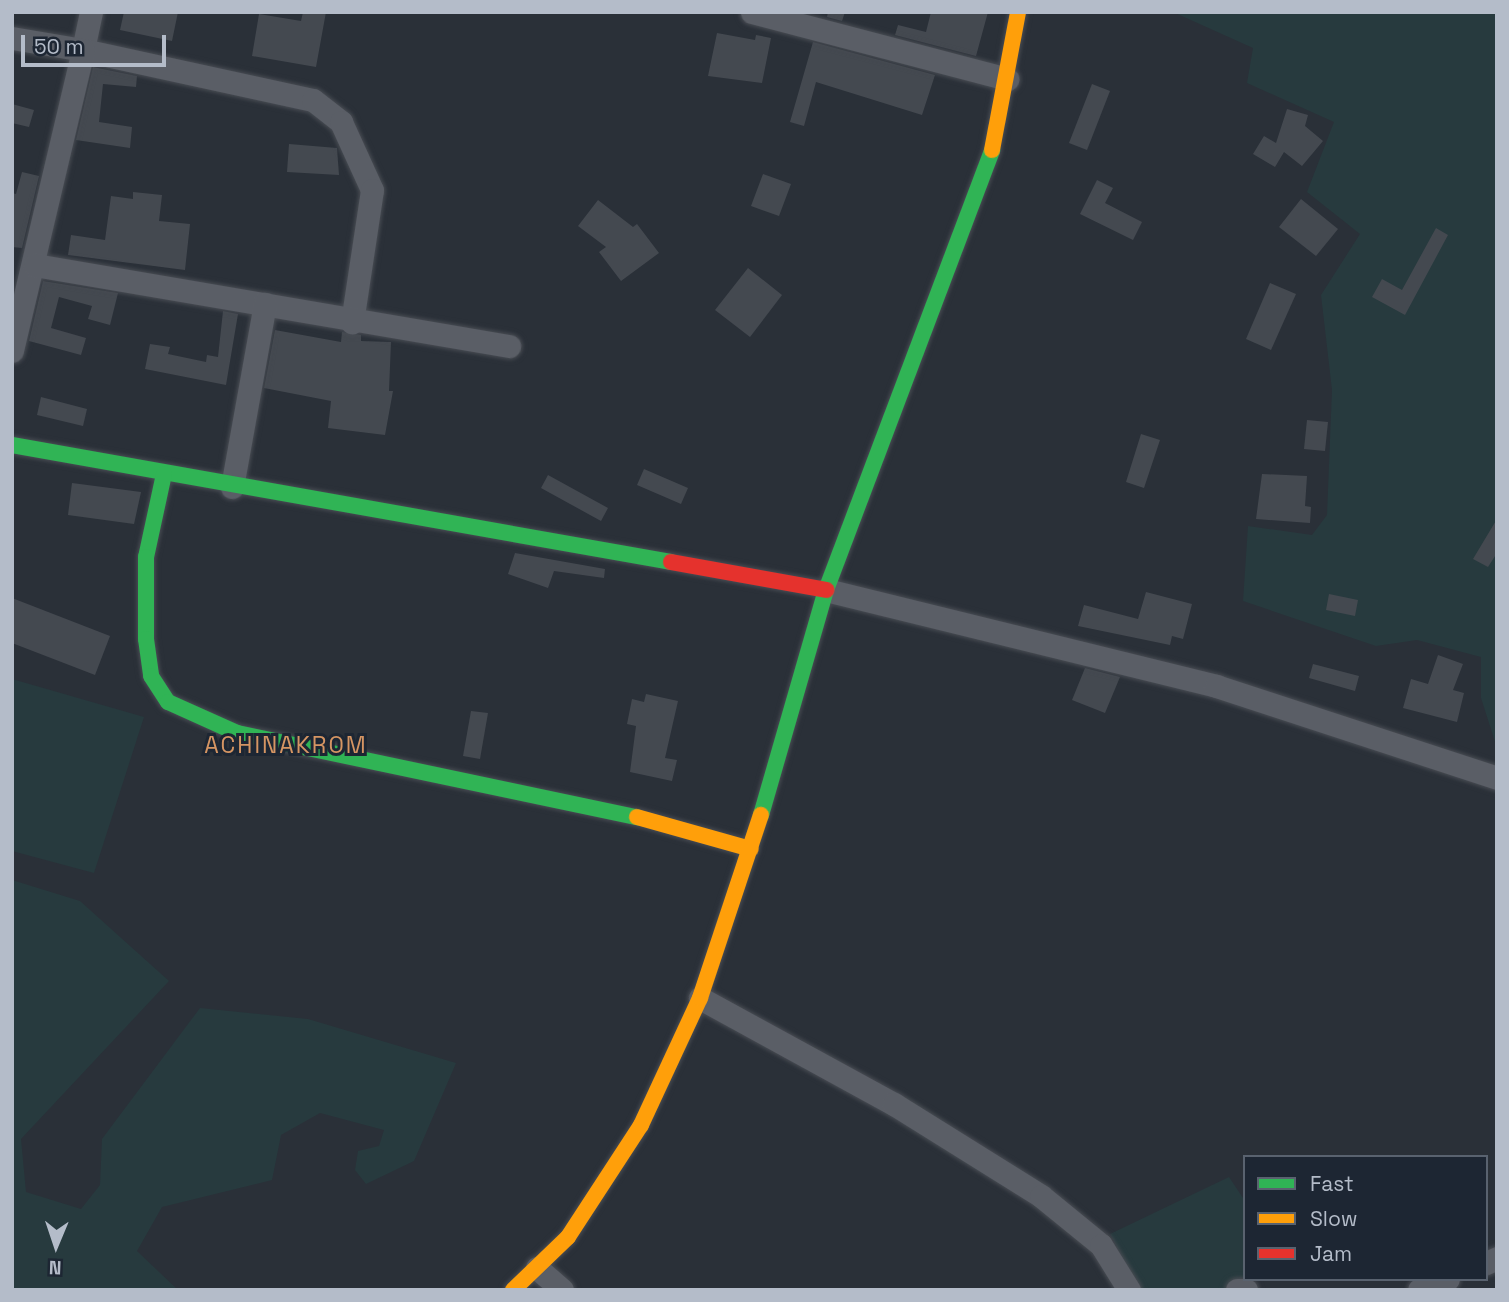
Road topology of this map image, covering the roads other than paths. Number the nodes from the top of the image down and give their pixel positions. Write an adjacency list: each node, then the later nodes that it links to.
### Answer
1 (91, 12): 5 (street)
2 (752, 12): 6 (street)
3 (1018, 12): 6 (street)
4 (12, 38): 5 (street)
5 (83, 50): 7 (street); 9 (street)
6 (1007, 79): 15 (street)
7 (35, 265): 8 (street); 11 (street)
8 (265, 304): 9 (street); 14 (street)
9 (352, 322): 10 (street)
10 (509, 346)
11 (12, 352)
12 (12, 445): 13 (street)
13 (164, 474): 14 (street); 17 (street)
14 (232, 487): 15 (street)
15 (826, 590): 16 (street); 17 (street)
16 (1497, 778)
17 (751, 849): 18 (street)
18 (700, 998): 19 (street); 23 (street)
19 (537, 1268): 21 (street); 22 (street)
20 (1443, 1281): 26 (street)
21 (513, 1290)
22 (562, 1290)
23 (1129, 1290)
24 (1237, 1290): 25 (street)
25 (1246, 1290)
26 (1419, 1290)

